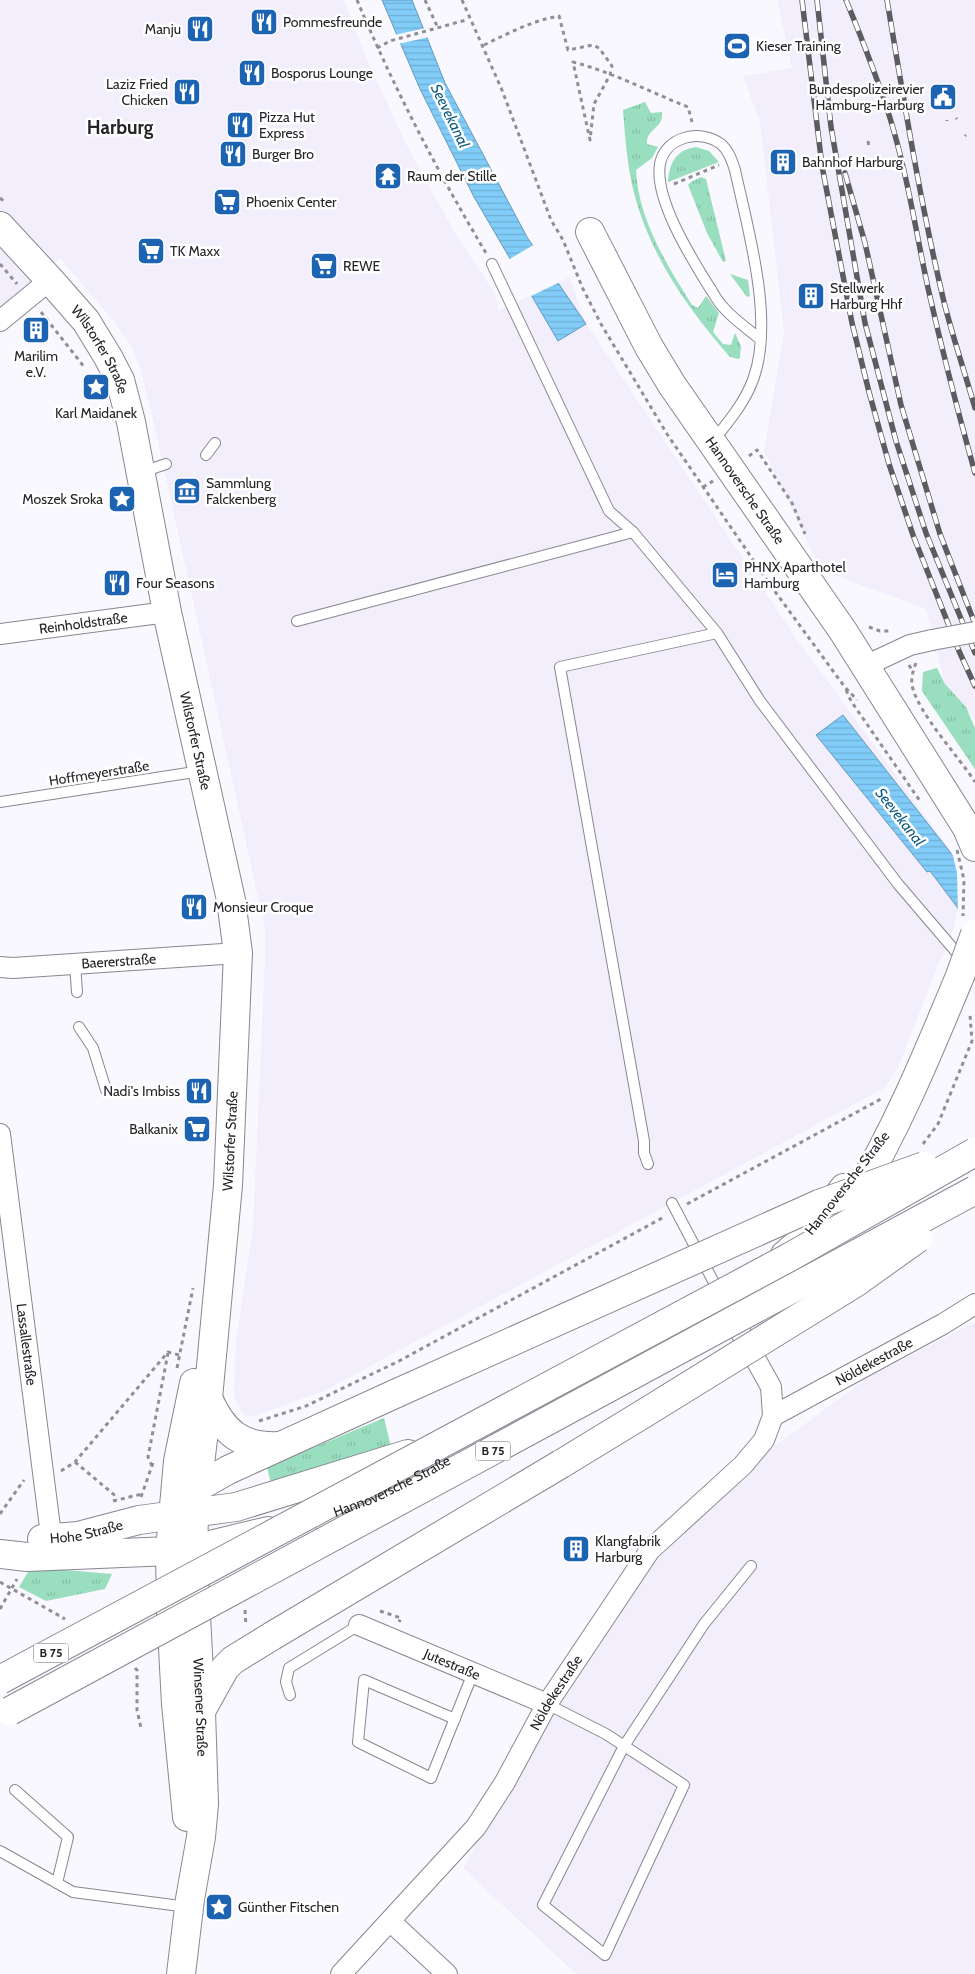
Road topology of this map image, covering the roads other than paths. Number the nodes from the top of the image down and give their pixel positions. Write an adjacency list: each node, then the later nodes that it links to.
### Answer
1 (0, 226): 4 (main road, Wilstorfer Straße)
2 (590, 232): 7 (main road, Hannoversche Straße)
3 (492, 264): 10 (lane)
4 (50, 280): 5 (street); 11 (main road, Wilstorfer Straße)
5 (0, 321)
6 (760, 340): 6 (lane); 7 (lane)
7 (713, 442): 16 (main road, Hannoversche Straße)
8 (215, 443): 9 (lane)
9 (206, 455)
10 (632, 532): 12 (lane); 15 (lane)
11 (167, 612): 14 (street, Reinholdstraße); 17 (main road, Wilstorfer Straße)
12 (297, 621)
13 (975, 632): 16 (street, bridge)
14 (0, 634)
15 (717, 634): 24 (lane); 31 (lane)
16 (866, 666): 19 (main road, Hannoversche Straße)
17 (202, 770): 18 (lane, Hoffmeyerstraße); 21 (main road, Wilstorfer Straße)
18 (0, 802)
19 (966, 848)
20 (968, 929): 24 (main road, Hannoversche Straße, bridge)
21 (238, 953): 22 (street, Baererstraße); 36 (main road, Wilstorfer Straße)
22 (75, 964): 23 (street, Baererstraße); 25 (lane)
23 (0, 967)
24 (968, 975): 38 (main road, Hannoversche Straße)
25 (77, 992)
26 (79, 1027): 27 (lane)
27 (106, 1090)
28 (0, 1134): 32 (street, Lassallestraße)
29 (975, 1147): 42 (main road, bridge)
30 (975, 1152): 51 (main road, B 75, bridge)
31 (648, 1164)
32 (3, 1177): 45 (street, Lassallestraße)
33 (975, 1190): 55 (main road, B 75, bridge)
34 (975, 1197): 54 (main road, bridge)
35 (674, 1207): 38 (lane)
36 (216, 1299): 39 (main road, Wilstorfer Straße); 43 (main road, Wilstorfer Straße)
37 (975, 1304): 40 (street, Nöldekestraße)
38 (726, 1306): 40 (street, Nöldekestraße); 41 (main road, Hannoversche Straße)
39 (208, 1398): 42 (main road); 43 (main road, Wilstorfer Straße)
40 (773, 1416): 53 (street, Nöldekestraße)
41 (516, 1419): 43 (main road, Hannoversche Straße); 46 (main road, Hannoversche Straße)
42 (281, 1446): 43 (main road)
43 (188, 1505): 45 (main road, Hohe Straße); 46 (main road, Winsener Straße)
44 (0, 1541): 45 (main road, Hohe Straße)
45 (53, 1548): 46 (main road, Hohe Straße); 47 (main road, Hohe Straße)
46 (182, 1550): 54 (main road, Winsener Straße); 61 (main road, Winsener Straße)
47 (0, 1554)
48 (751, 1566): 57 (lane)
49 (359, 1624): 50 (street, Jutestraße); 52 (lane)
50 (473, 1673): 53 (street, Jutestraße); 56 (lane)
51 (0, 1680)
52 (290, 1695)
53 (547, 1704): 57 (lane); 62 (street, Nöldekestraße)
54 (201, 1711): 61 (main road, Winsener Straße)
55 (0, 1716)
56 (455, 1719): 56 (lane)
57 (624, 1746): 57 (lane)
58 (16, 1790): 60 (lane)
59 (0, 1852): 60 (lane)
60 (57, 1883): 61 (lane)
61 (189, 1903): 63 (main road, Winsener Straße)
62 (390, 1922): 64 (street, Nöldekestraße); 65 (street)
63 (181, 1974)
64 (342, 1974)
65 (447, 1974)

